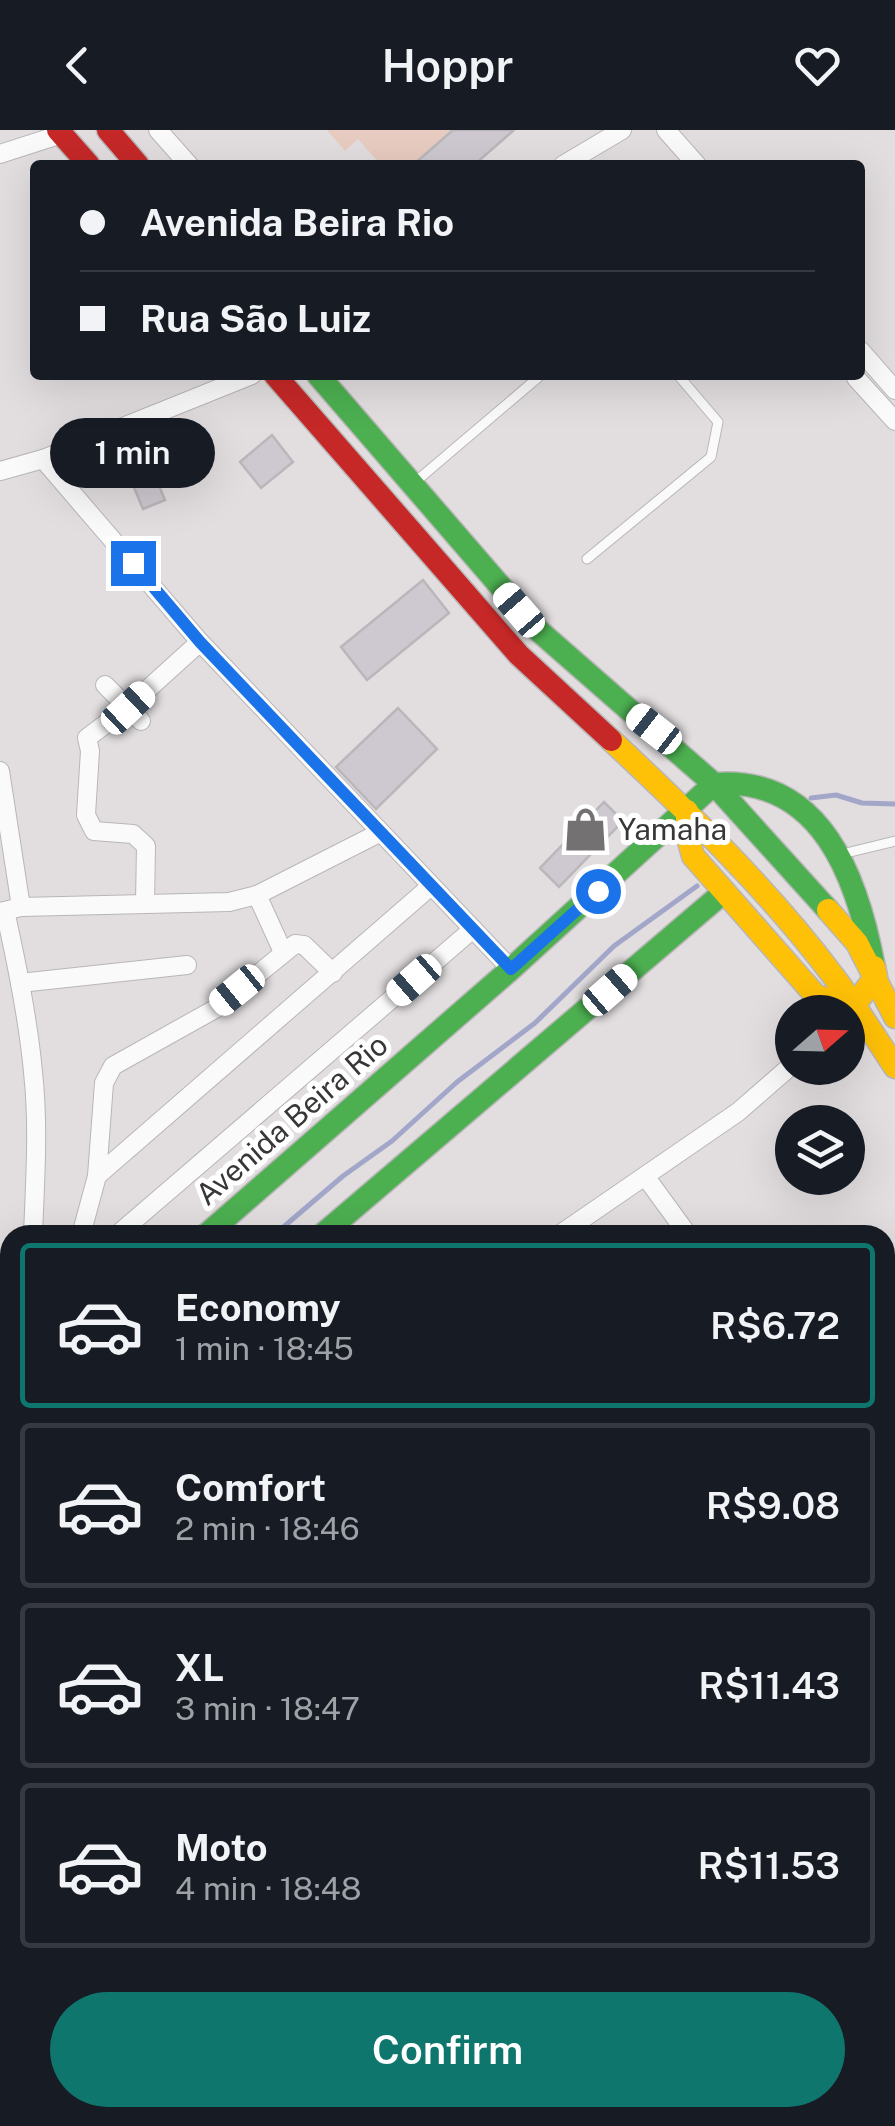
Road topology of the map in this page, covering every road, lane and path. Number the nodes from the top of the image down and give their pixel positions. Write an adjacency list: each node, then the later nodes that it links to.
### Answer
1 (108, 130): 8 (street)
2 (158, 130): 9 (street)
3 (622, 130): 10 (street)
4 (666, 130): 11 (street)
5 (60, 132): 6 (street); 7 (street)
6 (0, 154)
7 (85, 160)
8 (134, 160)
9 (185, 160)
10 (572, 160)
11 (693, 160)
12 (865, 356): 19 (street)
13 (240, 380): 21 (street)
14 (279, 380): 30 (street)
15 (322, 380): 23 (street)
16 (535, 380): 23 (lane)
17 (682, 380): 24 (lane)
18 (858, 380): 20 (street)
19 (895, 390)
20 (895, 421)
21 (43, 459): 22 (street); 25 (street)
22 (0, 471)
23 (412, 485): 29 (street)
24 (587, 559)
25 (200, 642): 27 (street); 31 (street)
26 (105, 685): 27 (street)
27 (134, 714): 37 (street)
28 (0, 771): 38 (street)
29 (714, 784): 30 (street, Avenida Beira Rio); 33 (street); 44 (street)
30 (686, 811): 35 (street); 42 (street, Avenida Beira Rio); 47 (street)
31 (379, 833): 34 (street); 36 (street)
32 (895, 841): 33 (lane)
33 (839, 854): 44 (street)
34 (431, 886): 39 (street); 43 (street)
35 (724, 892): 46 (street); 59 (street)
36 (257, 894): 37 (street); 40 (street)
37 (145, 903): 38 (street)
38 (9, 910): 45 (street)
39 (473, 929): 42 (street); 57 (street)
40 (282, 952): 43 (street); 53 (street)
41 (187, 965): 45 (street)
42 (511, 969): 58 (street, Avenida Beira Rio)
43 (332, 973): 53 (street)
44 (876, 976): 48 (street); 49 (street)
45 (20, 983): 55 (street)
46 (815, 995)
47 (841, 995)
48 (862, 995)
49 (895, 1017)
50 (865, 1028): 51 (street)
51 (895, 1067)
52 (775, 1080): 54 (street)
53 (97, 1176): 56 (street)
54 (646, 1176): 60 (street); 61 (street)
55 (33, 1225)
56 (84, 1225)
57 (130, 1225)
58 (217, 1225)
59 (334, 1225)
60 (575, 1225)
61 (681, 1225)

